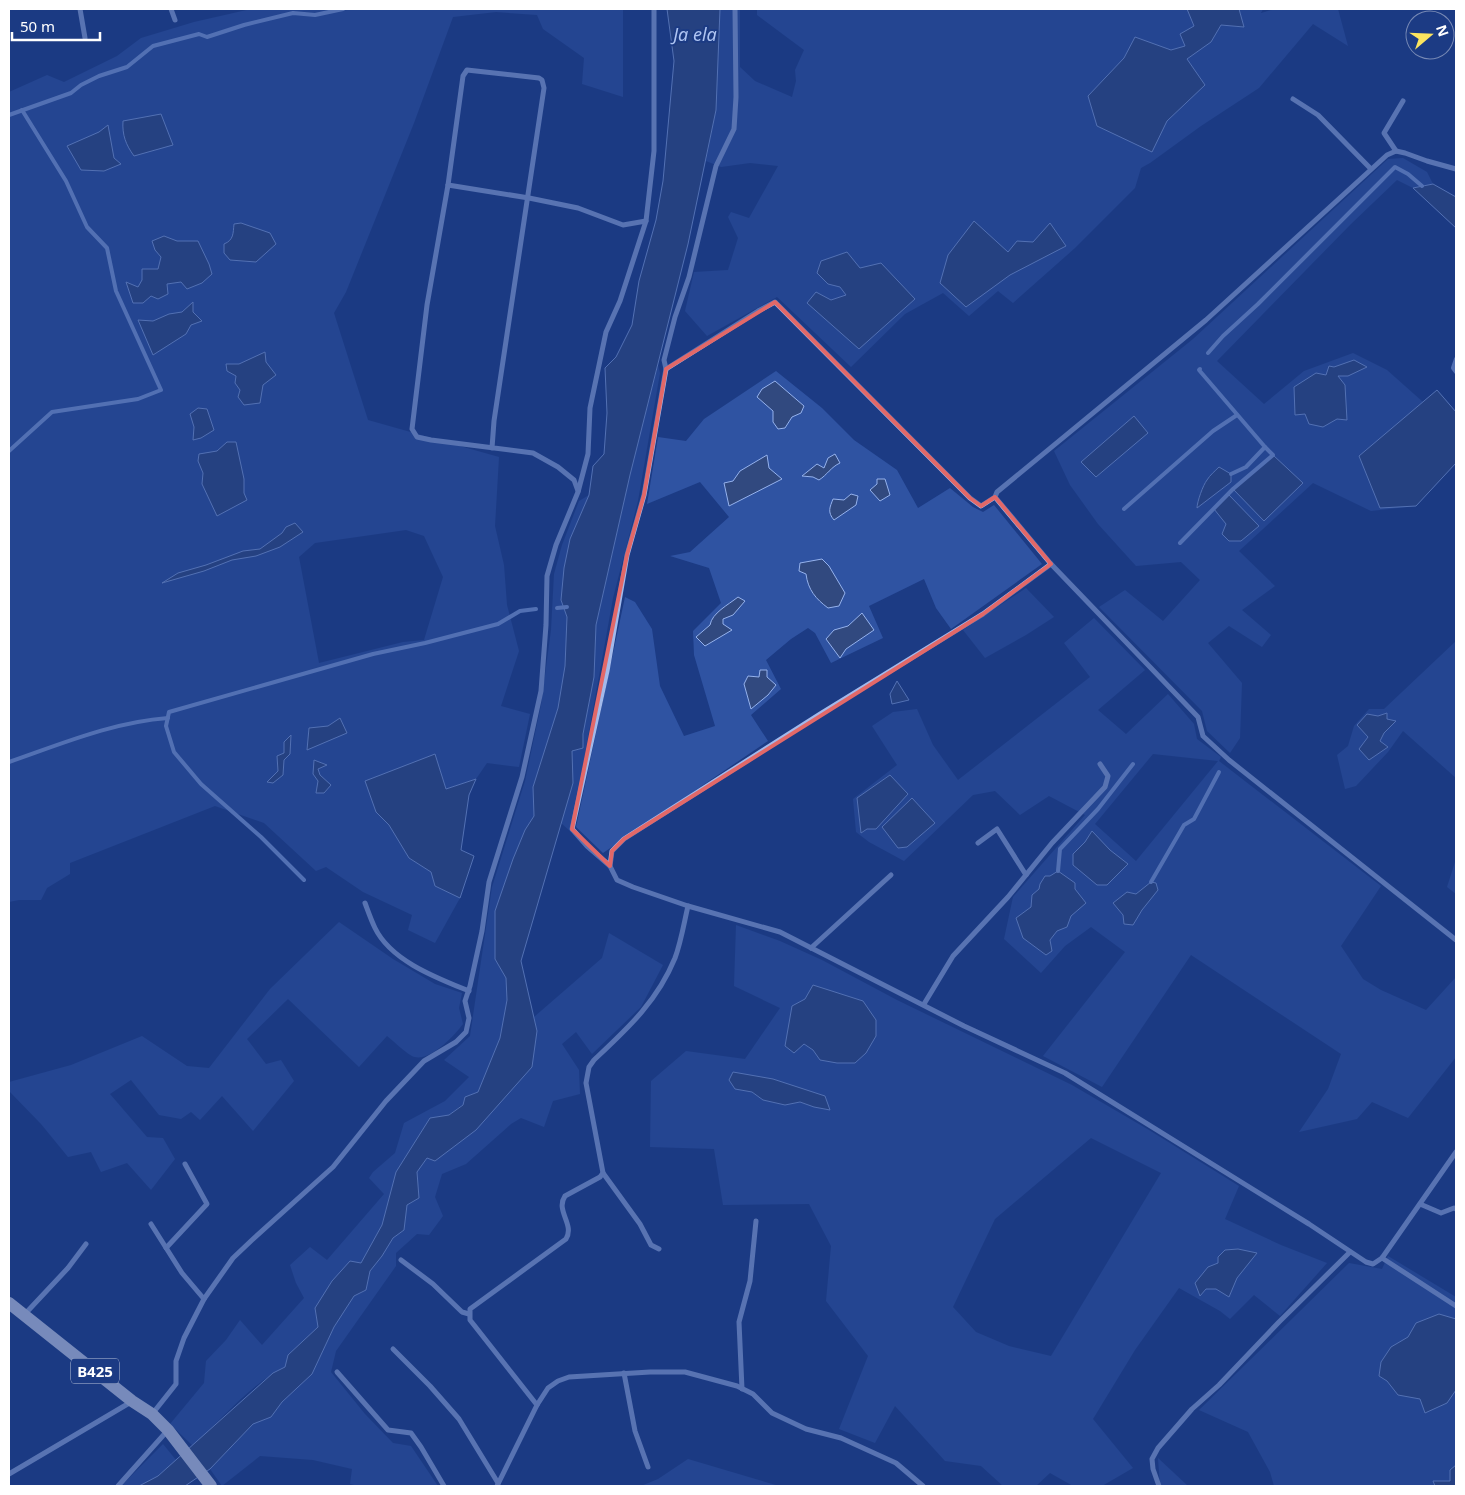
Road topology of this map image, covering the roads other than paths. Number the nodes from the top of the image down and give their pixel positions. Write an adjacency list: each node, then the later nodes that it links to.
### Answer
1 (80, 9): 6 (street)
2 (172, 9): 5 (street)
3 (654, 9): 14 (street)
4 (735, 9): 15 (street)
5 (174, 20)
6 (85, 38)
7 (1293, 99): 10 (street)
8 (1403, 101): 9 (street)
9 (1396, 151): 10 (street); 11 (street)
10 (1371, 169): 18 (street)
11 (1456, 169)
12 (448, 185): 13 (street); 13 (street); 16 (street)
13 (529, 198): 14 (street); 16 (street)
14 (646, 220): 17 (street)
15 (666, 369): 18 (street); 22 (street)
16 (492, 448): 17 (street)
17 (578, 492): 29 (street)
18 (995, 497): 19 (street)
19 (1052, 564): 22 (street); 27 (street)
20 (1100, 764): 24 (street)
21 (978, 843): 24 (street)
22 (610, 866): 26 (street)
23 (892, 875): 28 (street)
24 (1026, 875): 30 (street)
25 (365, 903): 29 (street)
26 (688, 906): 28 (street); 33 (street)
27 (1456, 940)
28 (811, 948): 30 (street)
29 (469, 991): 44 (street)
30 (924, 1004): 41 (street)
31 (1456, 1152): 34 (street)
32 (185, 1164): 39 (street)
33 (603, 1173): 40 (street); 47 (street)
34 (1420, 1204): 35 (street); 42 (street)
35 (1456, 1209)
36 (756, 1221): 52 (street)
37 (151, 1224): 39 (street)
38 (86, 1244): 48 (street)
39 (166, 1248): 44 (street)
40 (659, 1249)
41 (1350, 1252): 42 (street); 64 (street)
42 (1382, 1258): 46 (street)
43 (401, 1260): 47 (street)
44 (204, 1299): 55 (street)
45 (9, 1303): 48 (main road, B425)
46 (1456, 1306)
47 (469, 1314): 54 (street)
48 (24, 1315): 53 (main road, B425)
49 (393, 1349): 59 (street)
50 (337, 1372): 62 (street)
51 (624, 1373): 52 (street); 54 (street); 57 (street)
52 (742, 1388): 63 (street)
53 (132, 1401): 55 (main road, B425); 58 (street)
54 (537, 1404): 59 (street)
55 (152, 1414): 56 (main road, B425)
56 (168, 1430): 60 (street); 61 (main road, B425)
57 (648, 1467)
58 (9, 1474)
59 (498, 1485)
60 (118, 1486)
61 (211, 1486)
62 (444, 1486)
63 (923, 1486)
64 (1159, 1486)

